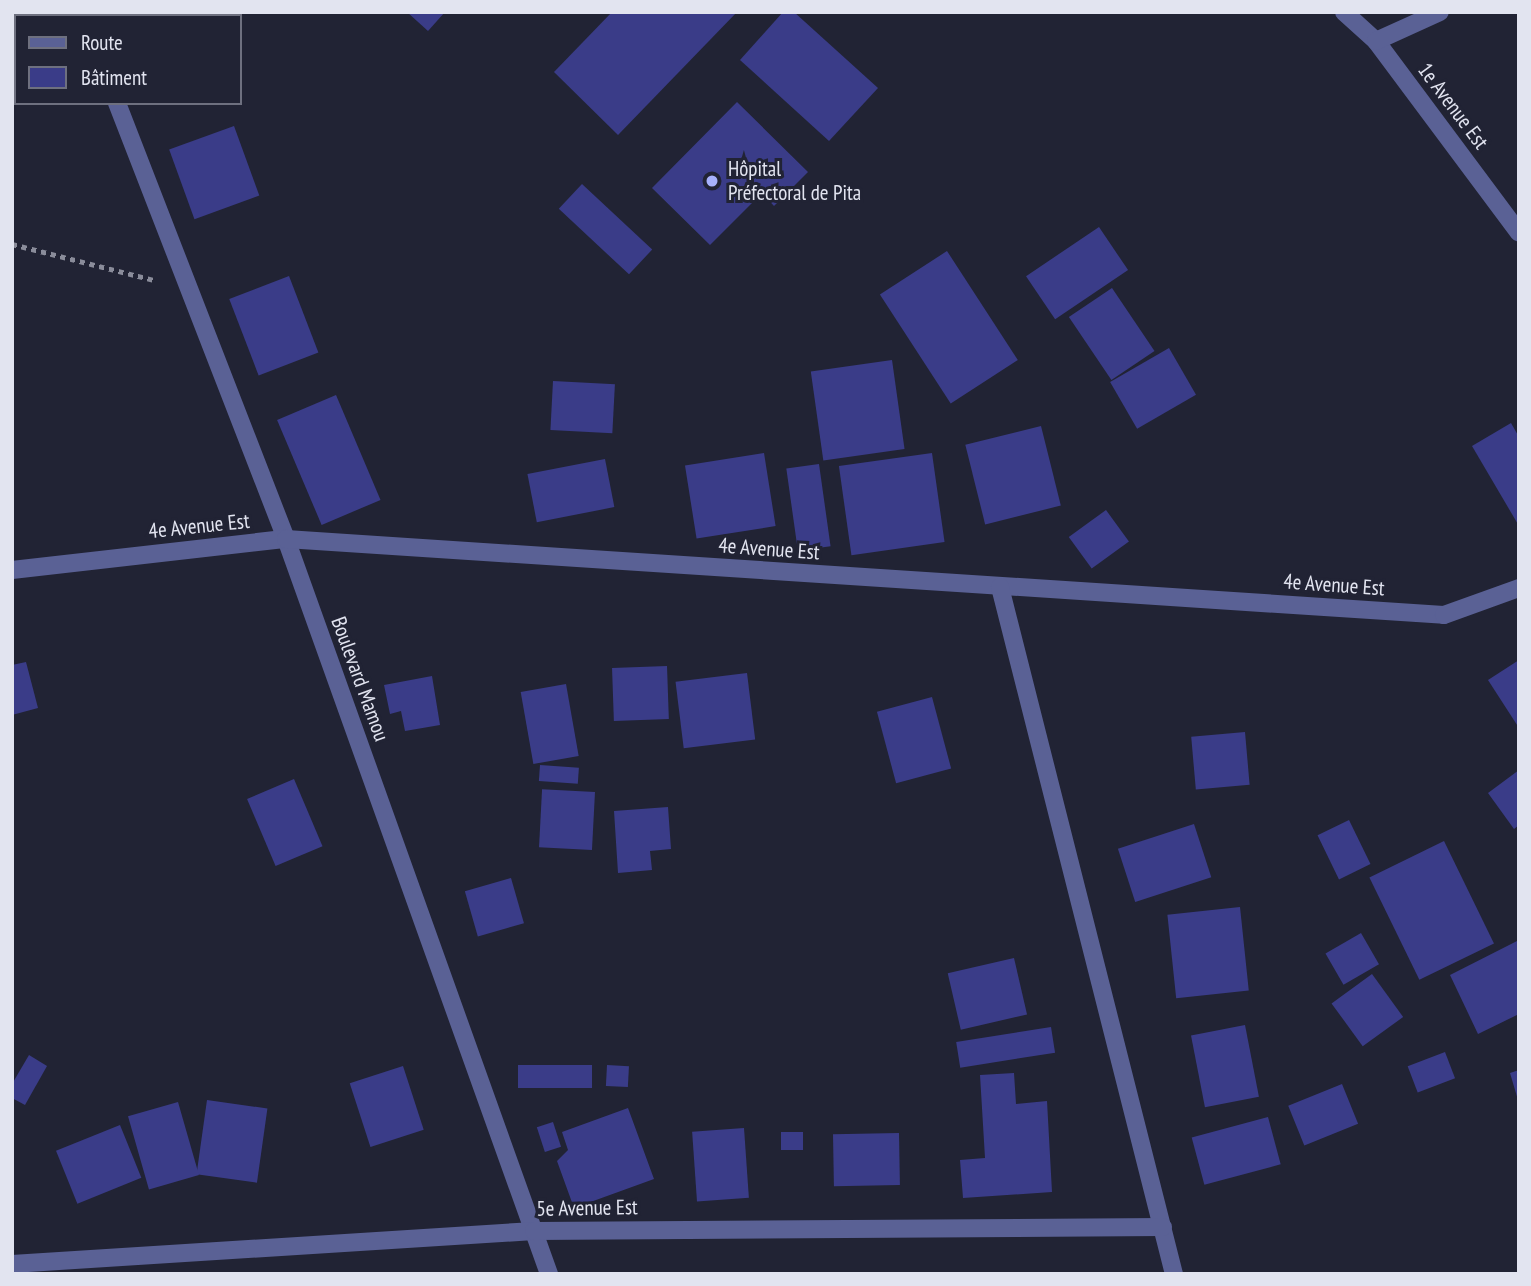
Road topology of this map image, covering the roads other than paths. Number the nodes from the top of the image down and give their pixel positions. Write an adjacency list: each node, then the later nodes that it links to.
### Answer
1 (1344, 12): 3 (street, 1e Avenue Est)
2 (1440, 12): 3 (street)
3 (1376, 41): 5 (street, 1e Avenue Est)
4 (118, 105): 6 (street, Boulevard Mamou)
5 (1519, 233)
6 (286, 539): 7 (street, 4e Avenue Est); 8 (street, 4e Avenue Est); 11 (street, Boulevard Mamou)
7 (12, 570)
8 (1000, 587): 9 (street, 4e Avenue Est); 10 (street)
9 (1519, 588)
10 (1163, 1227): 11 (street, 5e Avenue Est); 14 (street)
11 (534, 1231): 12 (street, 5e Avenue Est); 13 (street, Boulevard Mamou)
12 (12, 1264)
13 (549, 1274)
14 (1174, 1274)

